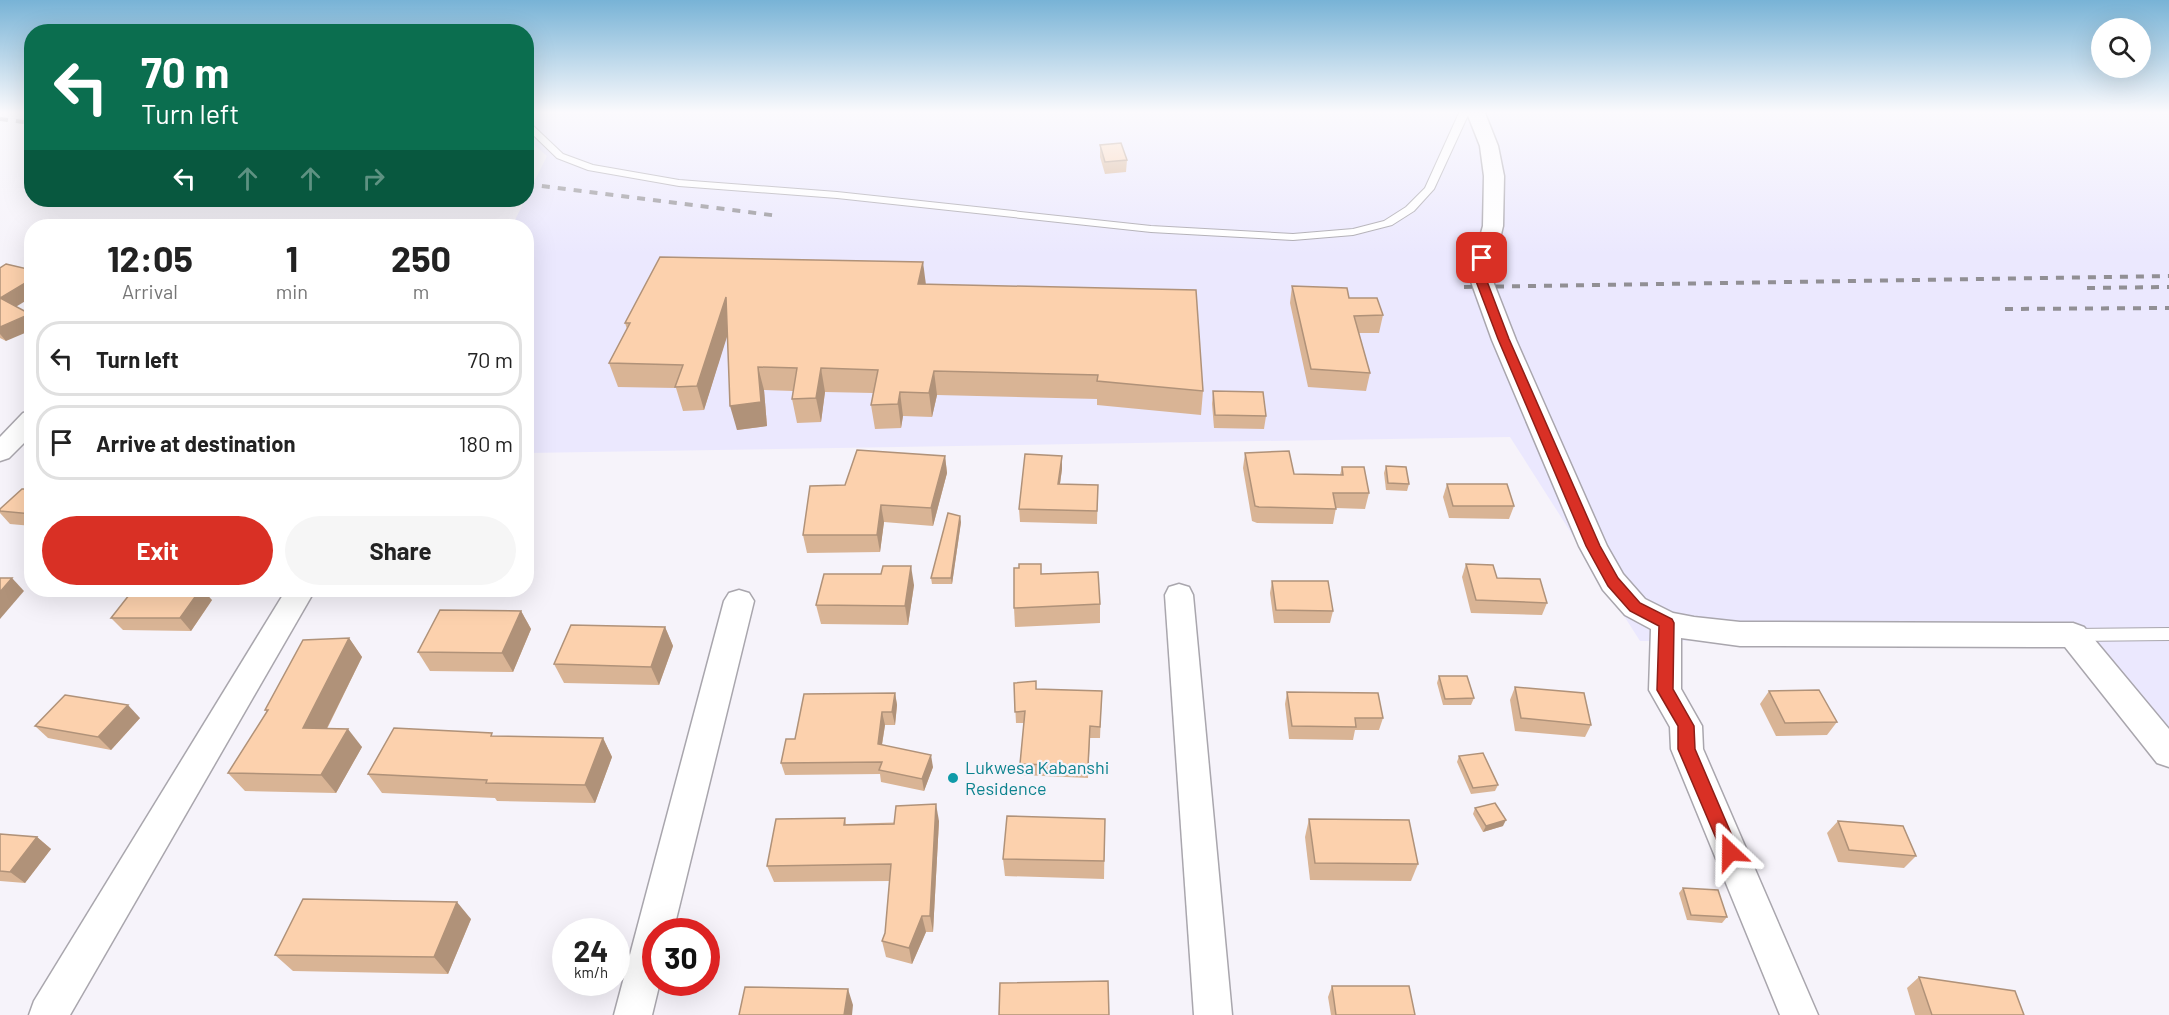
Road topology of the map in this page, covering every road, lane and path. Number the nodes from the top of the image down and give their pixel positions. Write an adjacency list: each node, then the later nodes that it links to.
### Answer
1 (571, 160): 2 (lane)
2 (1442, 160)
3 (1491, 160): 10 (street)
4 (24, 428): 6 (street)
5 (24, 447): 6 (street)
6 (2, 449)
7 (1179, 595): 16 (street)
8 (297, 597): 14 (street)
9 (739, 601): 15 (street)
10 (1666, 623): 12 (street); 17 (street)
11 (2169, 634): 12 (lane)
12 (2073, 635): 13 (street)
13 (2169, 753)
14 (48, 1015)
15 (633, 1015)
16 (1213, 1015)
17 (1799, 1015)

